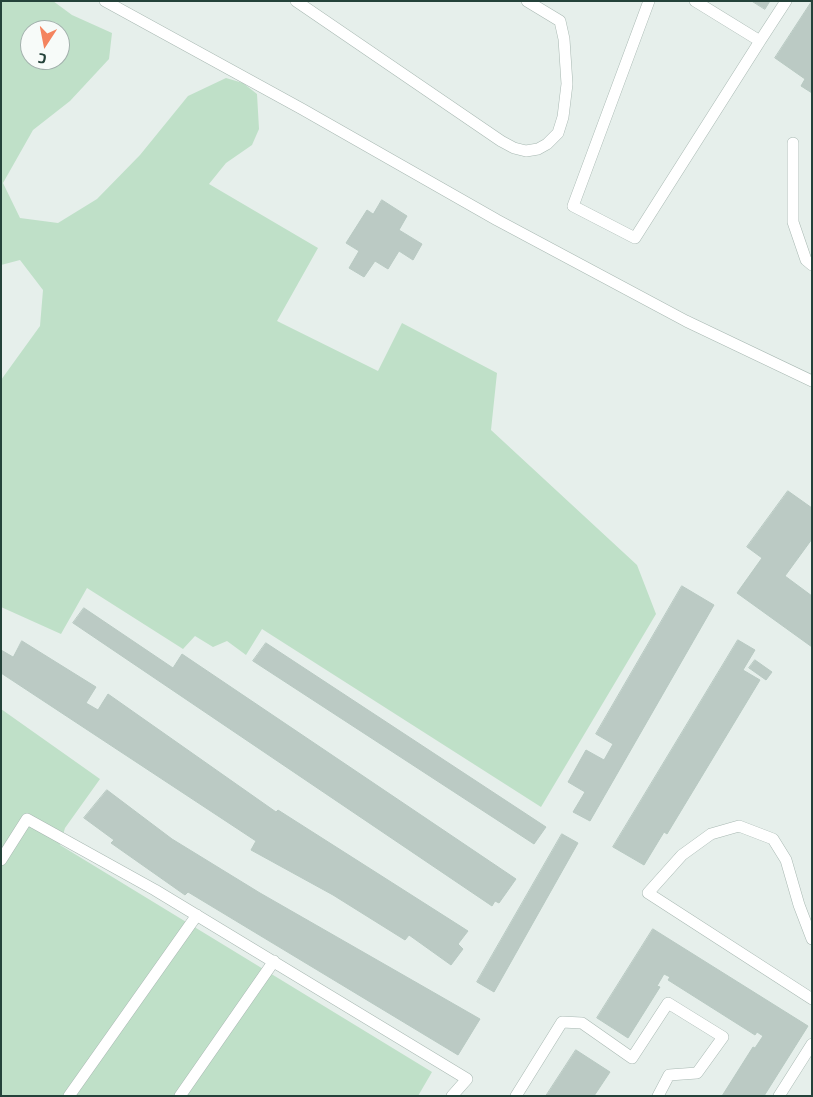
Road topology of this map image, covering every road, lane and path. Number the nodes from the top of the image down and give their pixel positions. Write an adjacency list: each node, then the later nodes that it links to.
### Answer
1 (105, 1): 10 (lane)
2 (296, 1): 3 (lane)
3 (527, 1)
4 (649, 1): 7 (lane)
5 (695, 1): 7 (lane)
6 (786, 1): 7 (lane)
7 (760, 41)
8 (793, 143): 9 (lane)
9 (812, 265)
10 (812, 381)
11 (1, 860): 12 (lane)
12 (196, 915): 14 (lane); 17 (lane)
13 (812, 939): 15 (lane)
14 (274, 961): 18 (lane); 19 (lane)
15 (812, 999)
16 (812, 1044): 22 (lane)
17 (69, 1096)
18 (180, 1096)
19 (452, 1096)
20 (516, 1096): 21 (lane)
21 (658, 1096)
22 (779, 1096)

